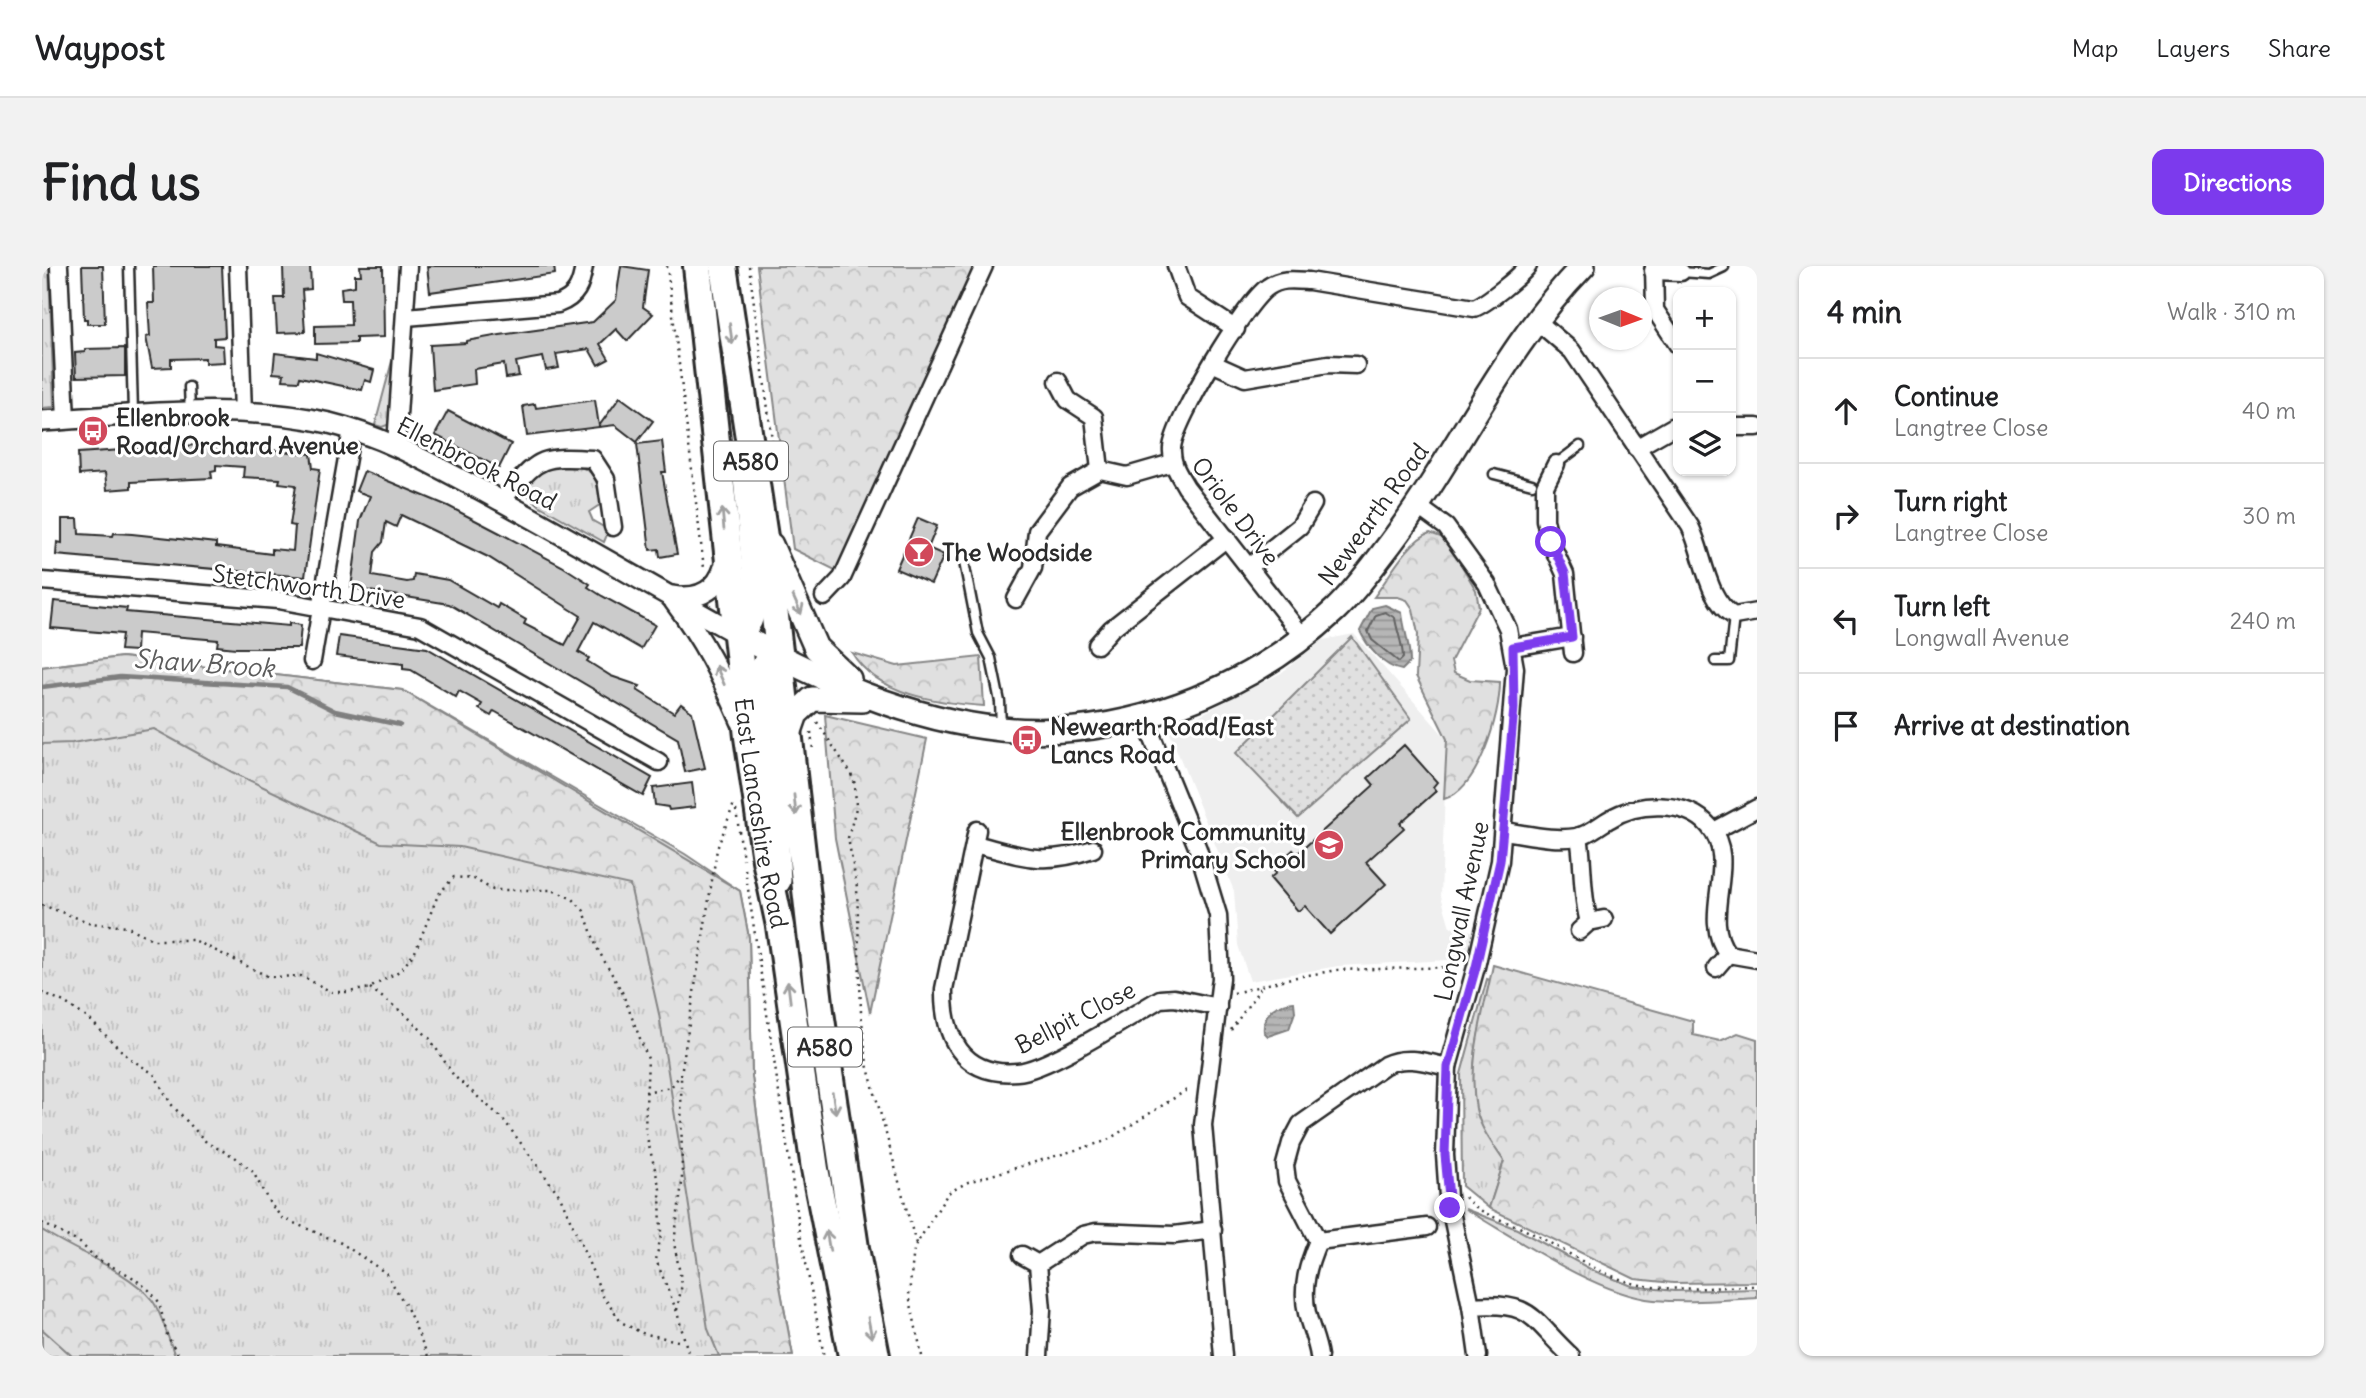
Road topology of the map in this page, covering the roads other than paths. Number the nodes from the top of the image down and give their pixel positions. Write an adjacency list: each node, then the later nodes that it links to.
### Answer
1 (59, 266): 28 (street)
2 (129, 266): 27 (lane)
3 (238, 266): 26 (street)
4 (408, 266): 16 (street)
5 (584, 266): 16 (street)
6 (697, 266): 48 (highway, East Lancashire Road / A580, one-way to 6)
7 (723, 266): 22 (highway, East Lancashire Road / A580, one-way to 22)
8 (984, 266): 53 (street)
9 (1176, 266): 18 (street)
10 (1528, 266): 15 (street, Oriole Drive)
11 (1583, 266): 17 (main road, Newearth Road)
12 (1724, 267): 14 (lane)
13 (1653, 268): 14 (street); 19 (street)
14 (1681, 272)
15 (1310, 274): 18 (street, Oriole Drive)
16 (406, 317): 34 (street)
17 (1536, 320): 36 (street); 44 (main road, Newearth Road)
18 (1236, 329): 20 (street, Oriole Drive)
19 (1673, 337)
20 (1213, 364): 21 (street); 37 (street, Oriole Drive)
21 (1356, 365)
22 (737, 373): 45 (highway, East Lancashire Road / A580); 58 (street)
23 (1058, 381): 39 (street)
24 (189, 387): 25 (lane)
25 (190, 413): 26 (street, Ellenbrook Road); 27 (street, Ellenbrook Road)
26 (243, 413): 33 (street, Ellenbrook Road)
27 (133, 416): 28 (street, Ellenbrook Road)
28 (66, 419): 29 (street, Ellenbrook Road)
29 (42, 421)
30 (1673, 427): 36 (street)
31 (1736, 427): 32 (street)
32 (1757, 427)
33 (352, 429): 34 (street, Ellenbrook Road); 55 (street)
34 (396, 445): 42 (street, Ellenbrook Road)
35 (1580, 446): 38 (lane)
36 (1636, 448): 57 (street)
37 (1172, 463): 39 (street); 47 (street, Oriole Drive)
38 (1556, 464): 41 (street)
39 (1100, 470): 54 (street)
40 (1494, 474): 41 (lane)
41 (1538, 486): 61 (street)
42 (501, 501): 46 (street); 52 (street, Ellenbrook Road)
43 (1312, 504): 50 (street)
44 (1416, 505): 59 (main road, Newearth Road); 61 (street, Longwall Avenue)
45 (761, 519): 62 (highway, East Lancashire Road / A580); 65 (main road, one-way to 65)
46 (613, 527)
47 (1227, 538): 50 (street, Oriole Drive); 60 (street)
48 (727, 554): 52 (street); 58 (highway, East Lancashire Road / A580)
49 (962, 557): 67 (lane)
50 (1249, 567): 59 (street, Oriole Drive)
51 (42, 581): 55 (street, Stetchworth Drive)
52 (669, 595): 58 (street, Ellenbrook Road); 68 (street, one-way to 52)
53 (824, 597)
54 (1016, 599)
55 (320, 607): 63 (street); 70 (street, Stetchworth Drive)
56 (1757, 612): 57 (street)
57 (1734, 615): 64 (lane)
58 (739, 635): 62 (main road, Newearth Road); 68 (highway, East Lancashire Road / A580)
59 (1303, 637): 66 (main road, Newearth Road)
60 (1097, 646)
61 (1513, 647): 72 (street, Longwall Avenue)
62 (778, 656): 65 (main road, Newearth Road); 69 (highway, East Lancashire Road / A580); 77 (main road)
63 (312, 661)
64 (1715, 661)
65 (886, 703): 67 (main road, Newearth Road); 69 (main road)
66 (1144, 717): 67 (main road, Newearth Road); 81 (street)
67 (1001, 729)
68 (748, 737): 77 (highway, East Lancashire Road / A580)
69 (788, 737): 90 (highway, East Lancashire Road / A580, one-way to 90)
70 (659, 762)
71 (1757, 808): 73 (street)
72 (1503, 831): 74 (street); 82 (street, Longwall Avenue)
73 (1714, 831): 74 (street); 78 (street)
74 (1579, 836): 76 (street)
75 (1097, 847): 81 (street, Bellpit Close)
76 (1590, 924)
77 (780, 926): 89 (highway, East Lancashire Road / A580, one-way to 77)
78 (1728, 954): 79 (street); 80 (street)
79 (1752, 958)
80 (1716, 968)
81 (1219, 1000): 84 (street)
82 (1448, 1067): 85 (street); 88 (street, Longwall Avenue)
83 (1427, 1227): 85 (street)
84 (1213, 1230): 87 (street); 92 (street)
85 (1318, 1241): 93 (street)
86 (1022, 1255): 87 (street)
87 (1038, 1264): 91 (street)
88 (1471, 1306): 94 (street, Longwall Avenue); 95 (street)
89 (852, 1356)
90 (876, 1356)
91 (1039, 1356)
92 (1223, 1356)
93 (1319, 1356)
94 (1478, 1356)
95 (1571, 1356)

